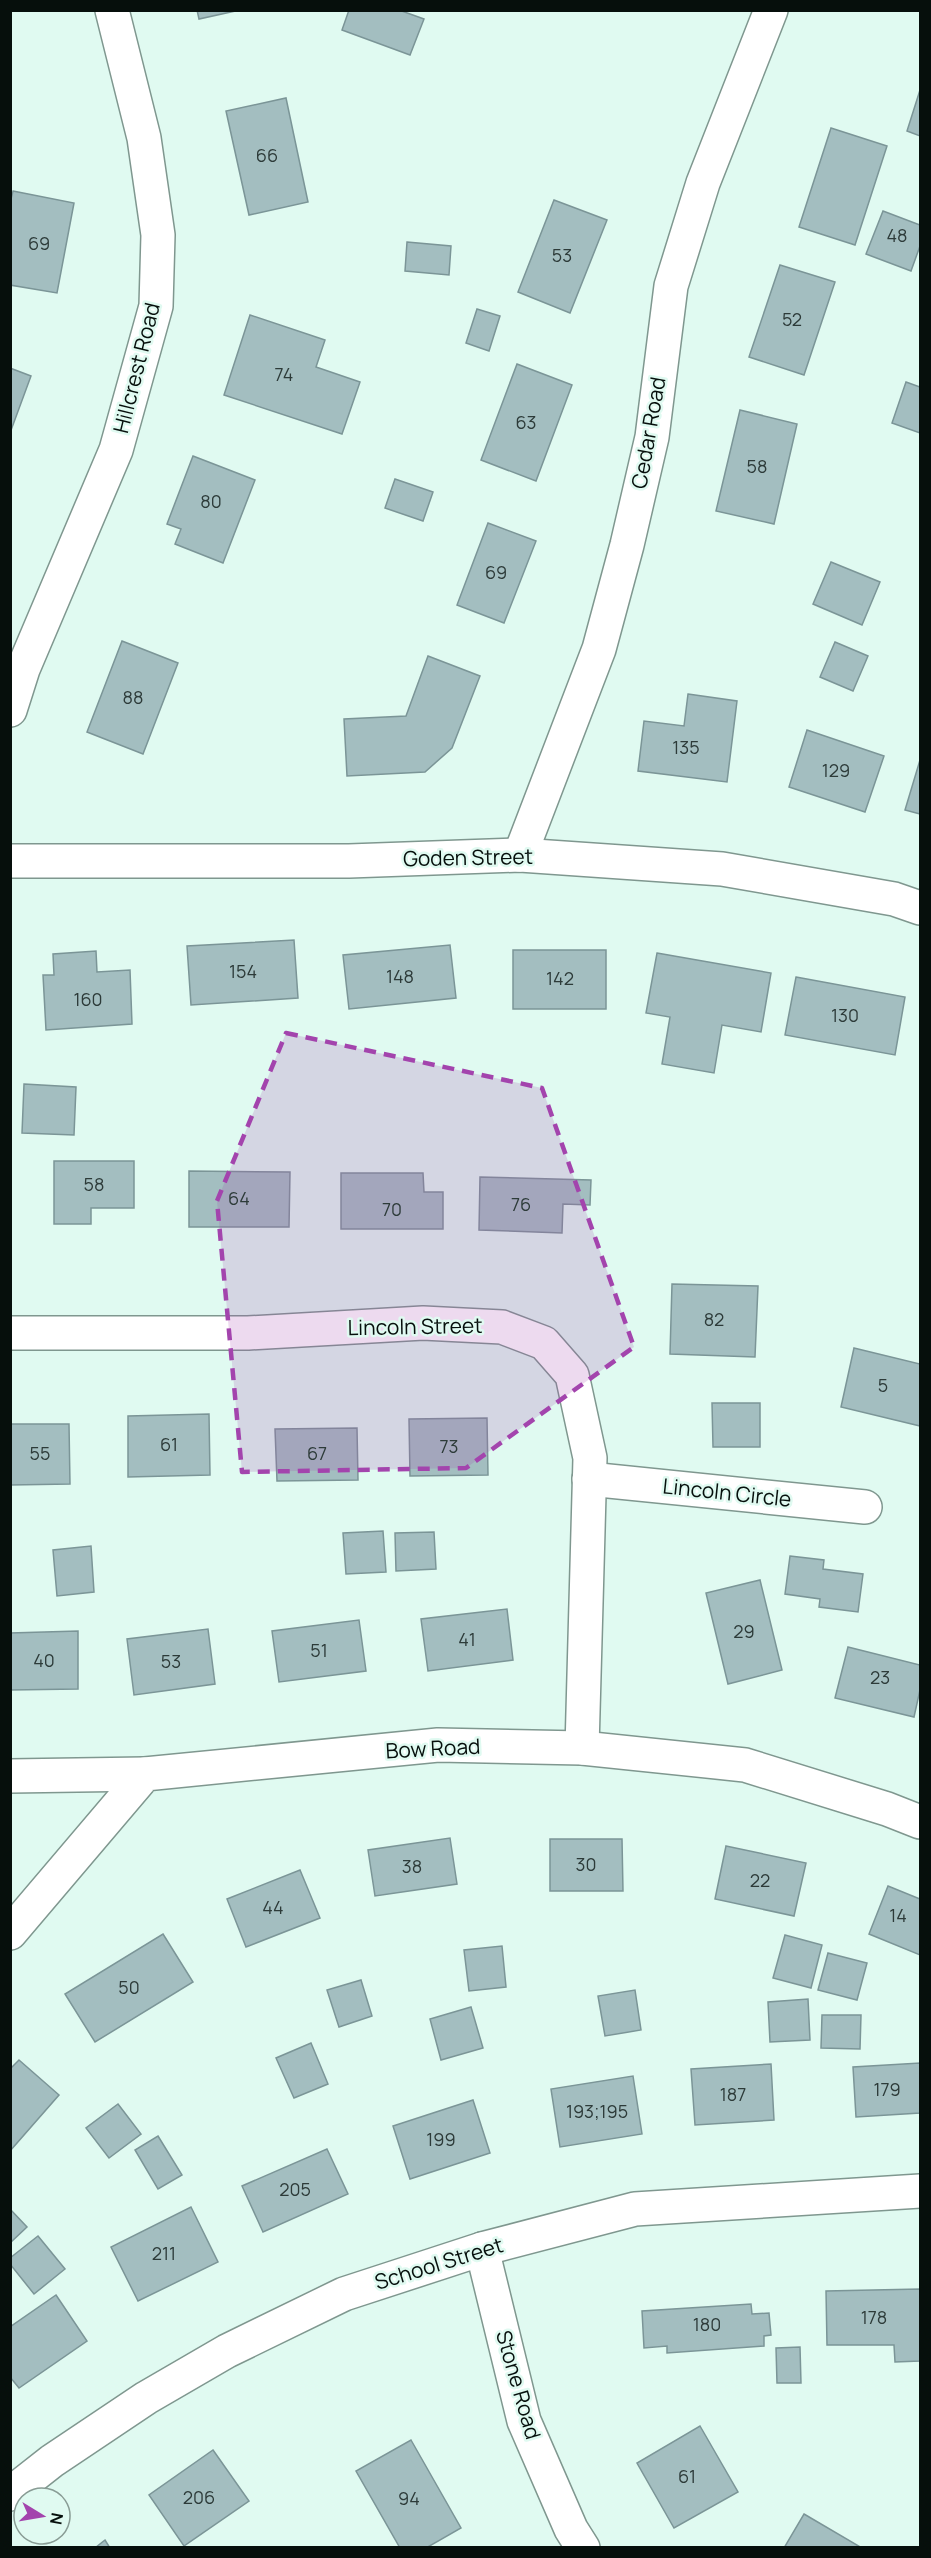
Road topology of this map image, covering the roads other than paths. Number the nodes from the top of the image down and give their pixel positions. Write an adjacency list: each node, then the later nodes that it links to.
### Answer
1 (112, 10): 3 (street, Hillcrest Road)
2 (771, 10): 4 (street, Cedar Road)
3 (10, 710)
4 (520, 855): 5 (street, Goden Street); 6 (street, Goden Street)
5 (10, 861)
6 (921, 908)
7 (10, 1333): 8 (street, Lincoln Street)
8 (589, 1479): 9 (street, Lincoln Circle); 10 (street, Lincoln Street)
9 (865, 1507)
10 (582, 1748): 11 (street, Bow Road); 13 (street, Bow Road)
11 (145, 1774): 12 (street, Bow Road); 14 (street)
12 (10, 1776)
13 (921, 1822)
14 (10, 1933)
15 (921, 2190): 16 (street, School Street)
16 (482, 2249): 17 (street, School Street); 18 (street, Stone Road)
17 (10, 2494)
18 (583, 2547)

